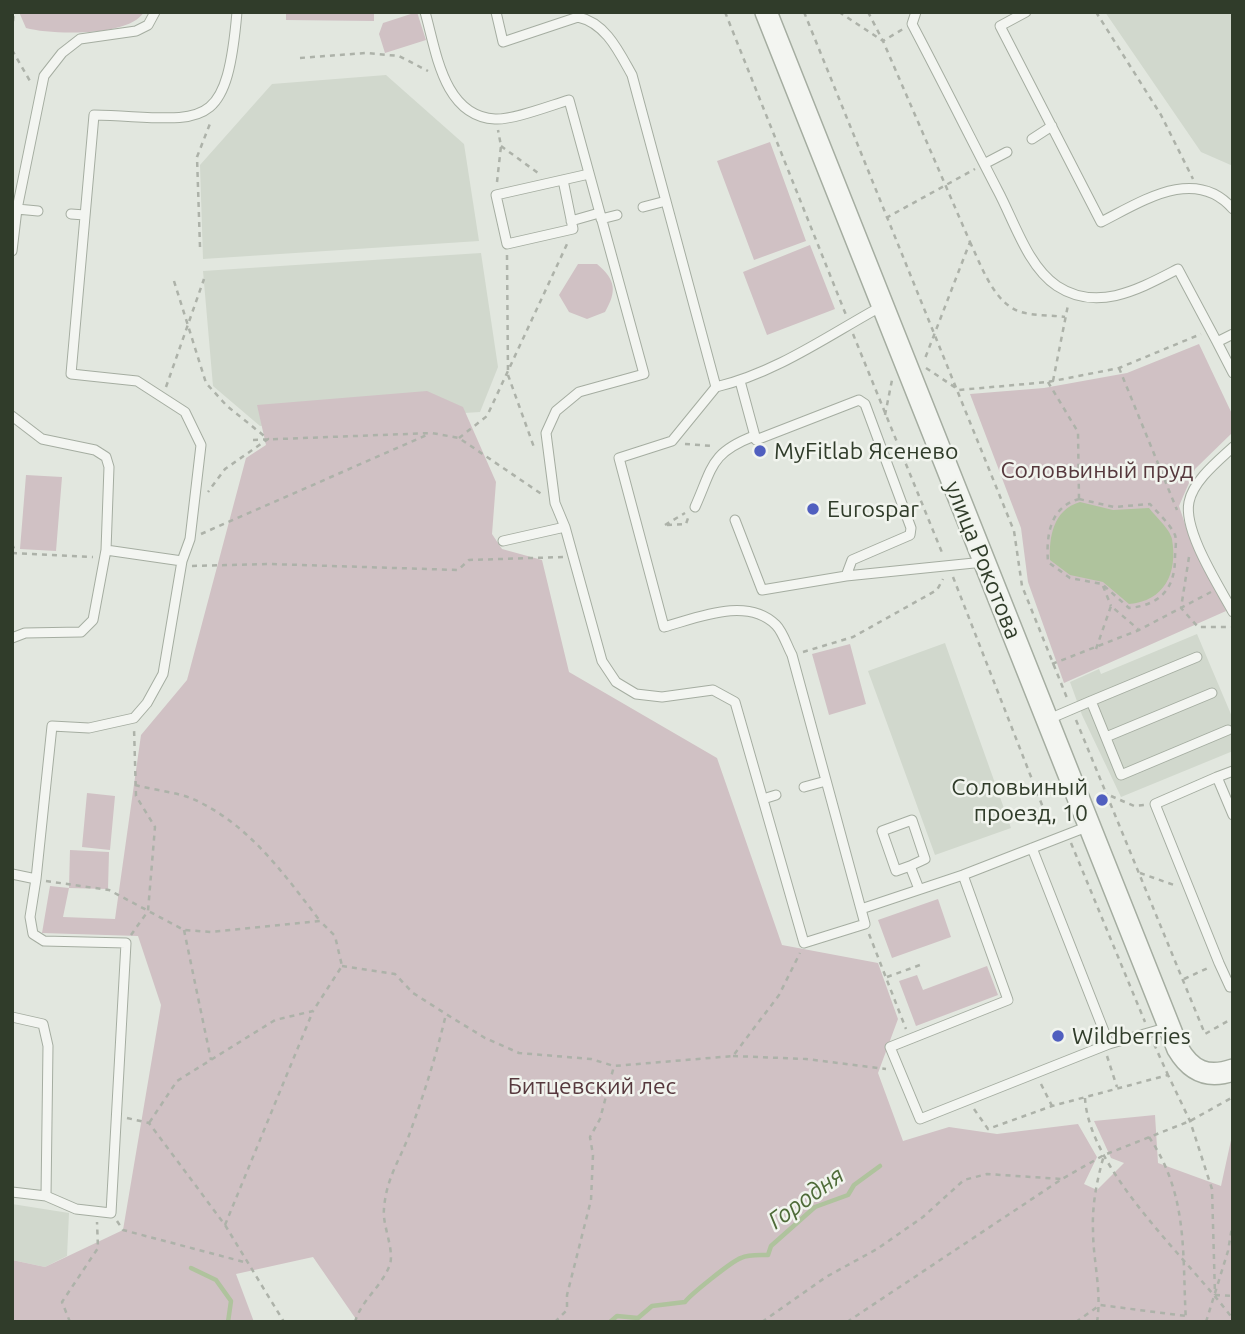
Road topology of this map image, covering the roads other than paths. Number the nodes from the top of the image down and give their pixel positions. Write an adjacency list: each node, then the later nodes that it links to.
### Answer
1 (155, 12): 18 (lane)
2 (237, 12): 22 (lane)
3 (425, 12): 14 (lane)
4 (496, 12): 16 (lane)
5 (766, 12): 27 (street, улица Рокотова)
6 (908, 12): 9 (lane)
7 (916, 12): 9 (lane)
8 (1026, 12): 10 (lane)
9 (912, 24): 13 (lane)
10 (1052, 126): 11 (lane); 19 (lane)
11 (1032, 139)
12 (1007, 152): 13 (lane)
13 (984, 164): 29 (lane)
14 (589, 174): 15 (lane); 24 (lane)
15 (563, 180): 25 (lane); 25 (lane)
16 (666, 201): 17 (lane); 32 (lane)
17 (643, 207)
18 (17, 209): 20 (lane); 26 (lane)
19 (1233, 209)
20 (38, 211)
21 (71, 214): 22 (lane)
22 (85, 215): 41 (lane)
23 (617, 215): 24 (lane)
24 (600, 216): 25 (lane); 38 (lane)
25 (572, 225)
26 (12, 251)
27 (883, 306): 31 (lane); 42 (street, улица Рокотова)
28 (1233, 334): 29 (lane)
29 (1217, 342): 30 (lane)
30 (1233, 373)
31 (740, 381): 32 (lane); 34 (lane)
32 (716, 387): 54 (lane)
33 (12, 416): 40 (lane)
34 (754, 436): 36 (lane); 43 (lane)
35 (1233, 447): 44 (lane)
36 (693, 508)
37 (735, 520): 43 (lane)
38 (565, 527): 39 (lane); 57 (lane)
39 (503, 541)
40 (106, 550): 41 (lane); 45 (lane)
41 (181, 561): 64 (lane)
42 (984, 562): 43 (lane); 49 (street, улица Рокотова)
43 (846, 576)
44 (1233, 612)
45 (12, 638)
46 (1197, 657): 48 (lane)
47 (1212, 693): 51 (lane)
48 (1091, 701): 49 (lane); 51 (lane)
49 (1047, 720): 59 (street, улица Рокотова)
50 (1228, 730): 51 (lane)
51 (1106, 737)
52 (1233, 771): 53 (lane)
53 (1217, 778): 58 (lane); 67 (lane)
54 (826, 781): 55 (lane); 66 (lane)
55 (804, 787)
56 (776, 795): 57 (lane)
57 (762, 799): 66 (lane)
58 (1233, 815)
59 (1089, 826): 60 (lane); 69 (street, улица Рокотова)
60 (1032, 848): 63 (lane); 70 (lane)
61 (911, 866): 61 (lane); 65 (lane)
62 (12, 874): 64 (lane)
63 (962, 875): 65 (lane); 70 (lane)
64 (36, 879): 73 (lane)
65 (919, 889): 66 (lane)
66 (861, 909)
67 (1233, 986)
68 (12, 1017): 73 (lane)
69 (1159, 1030): 70 (lane); 71 (street, улица Рокотова)
70 (1107, 1045)
71 (1233, 1070)
72 (12, 1192): 73 (lane)
73 (46, 1196)

